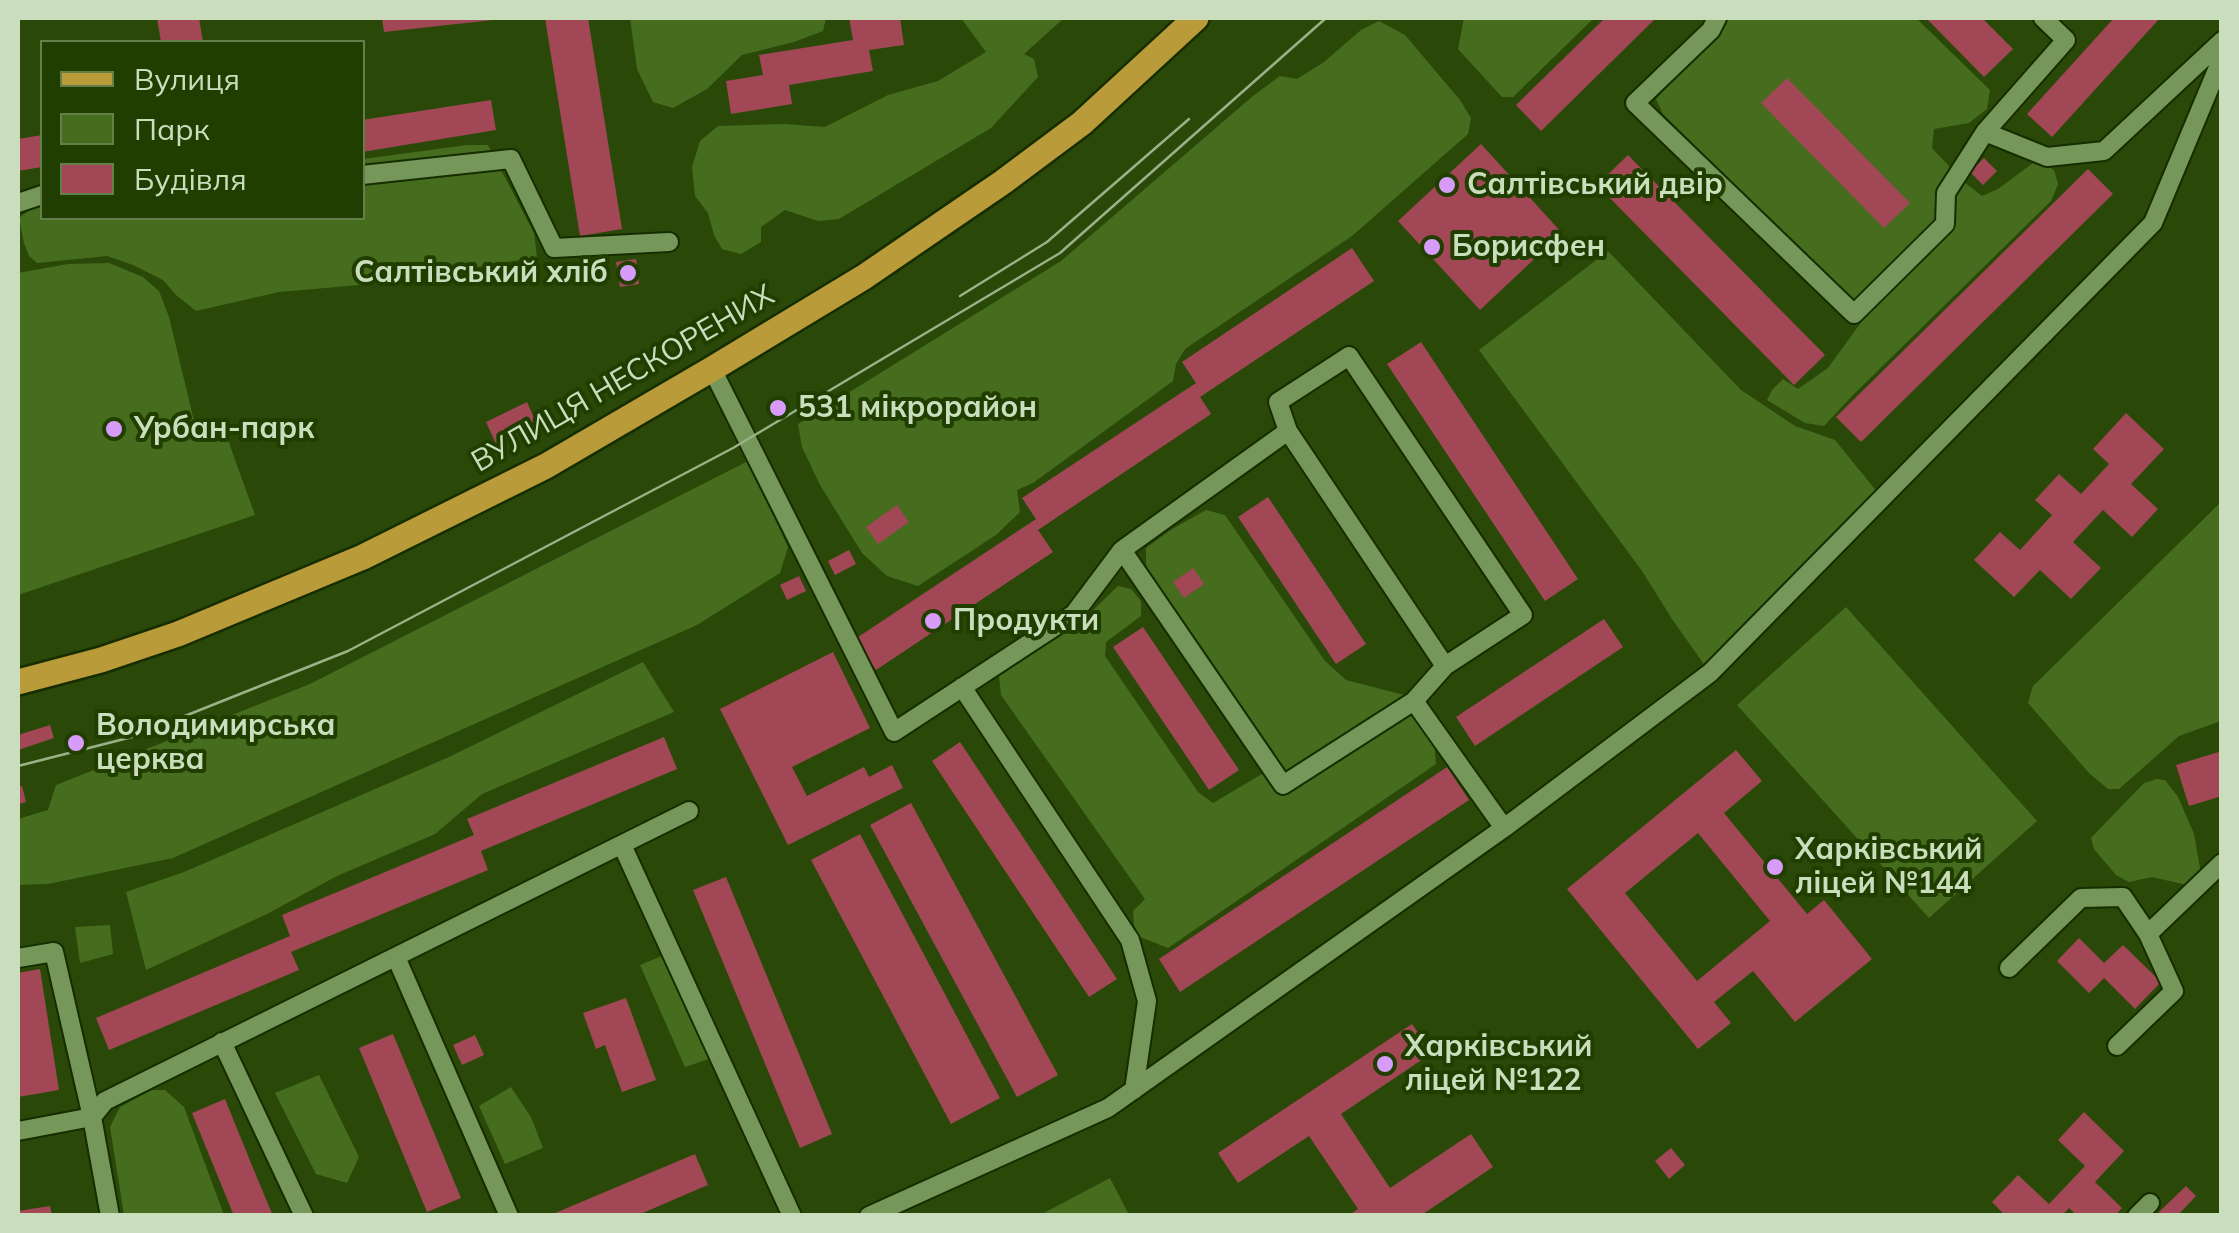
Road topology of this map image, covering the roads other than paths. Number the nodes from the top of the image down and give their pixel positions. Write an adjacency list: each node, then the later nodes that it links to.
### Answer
1 (1196, 18): 9 (main road, ВУЛИЦЯ НЕСКОРЕНИХ)
2 (1717, 18): 6 (lane)
3 (2043, 18): 6 (lane)
4 (2222, 41): 6 (lane)
5 (2222, 58): 17 (lane)
6 (1986, 132)
7 (365, 176): 8 (lane)
8 (668, 242)
9 (712, 370): 13 (main road, ВУЛИЦЯ НЕСКОРЕНИХ); 14 (lane)
10 (1288, 430): 11 (lane); 12 (lane); 12 (lane)
11 (1122, 550): 14 (lane); 15 (lane)
12 (1445, 666): 15 (lane)
13 (18, 682)
14 (962, 687): 26 (lane)
15 (1414, 701): 17 (lane)
16 (689, 810): 18 (lane)
17 (1504, 828): 26 (lane)
18 (622, 845): 22 (lane); 32 (lane)
19 (2222, 863): 20 (lane)
20 (2148, 934): 23 (lane); 25 (lane)
21 (18, 958): 27 (lane)
22 (396, 958): 24 (lane); 29 (lane)
23 (2009, 968)
24 (222, 1042): 27 (lane); 31 (lane)
25 (2117, 1046)
26 (1134, 1090): 33 (lane)
27 (92, 1117): 28 (lane); 30 (lane)
28 (18, 1130)
29 (503, 1214)
30 (110, 1216)
31 (304, 1216)
32 (792, 1216)
33 (869, 1216)

